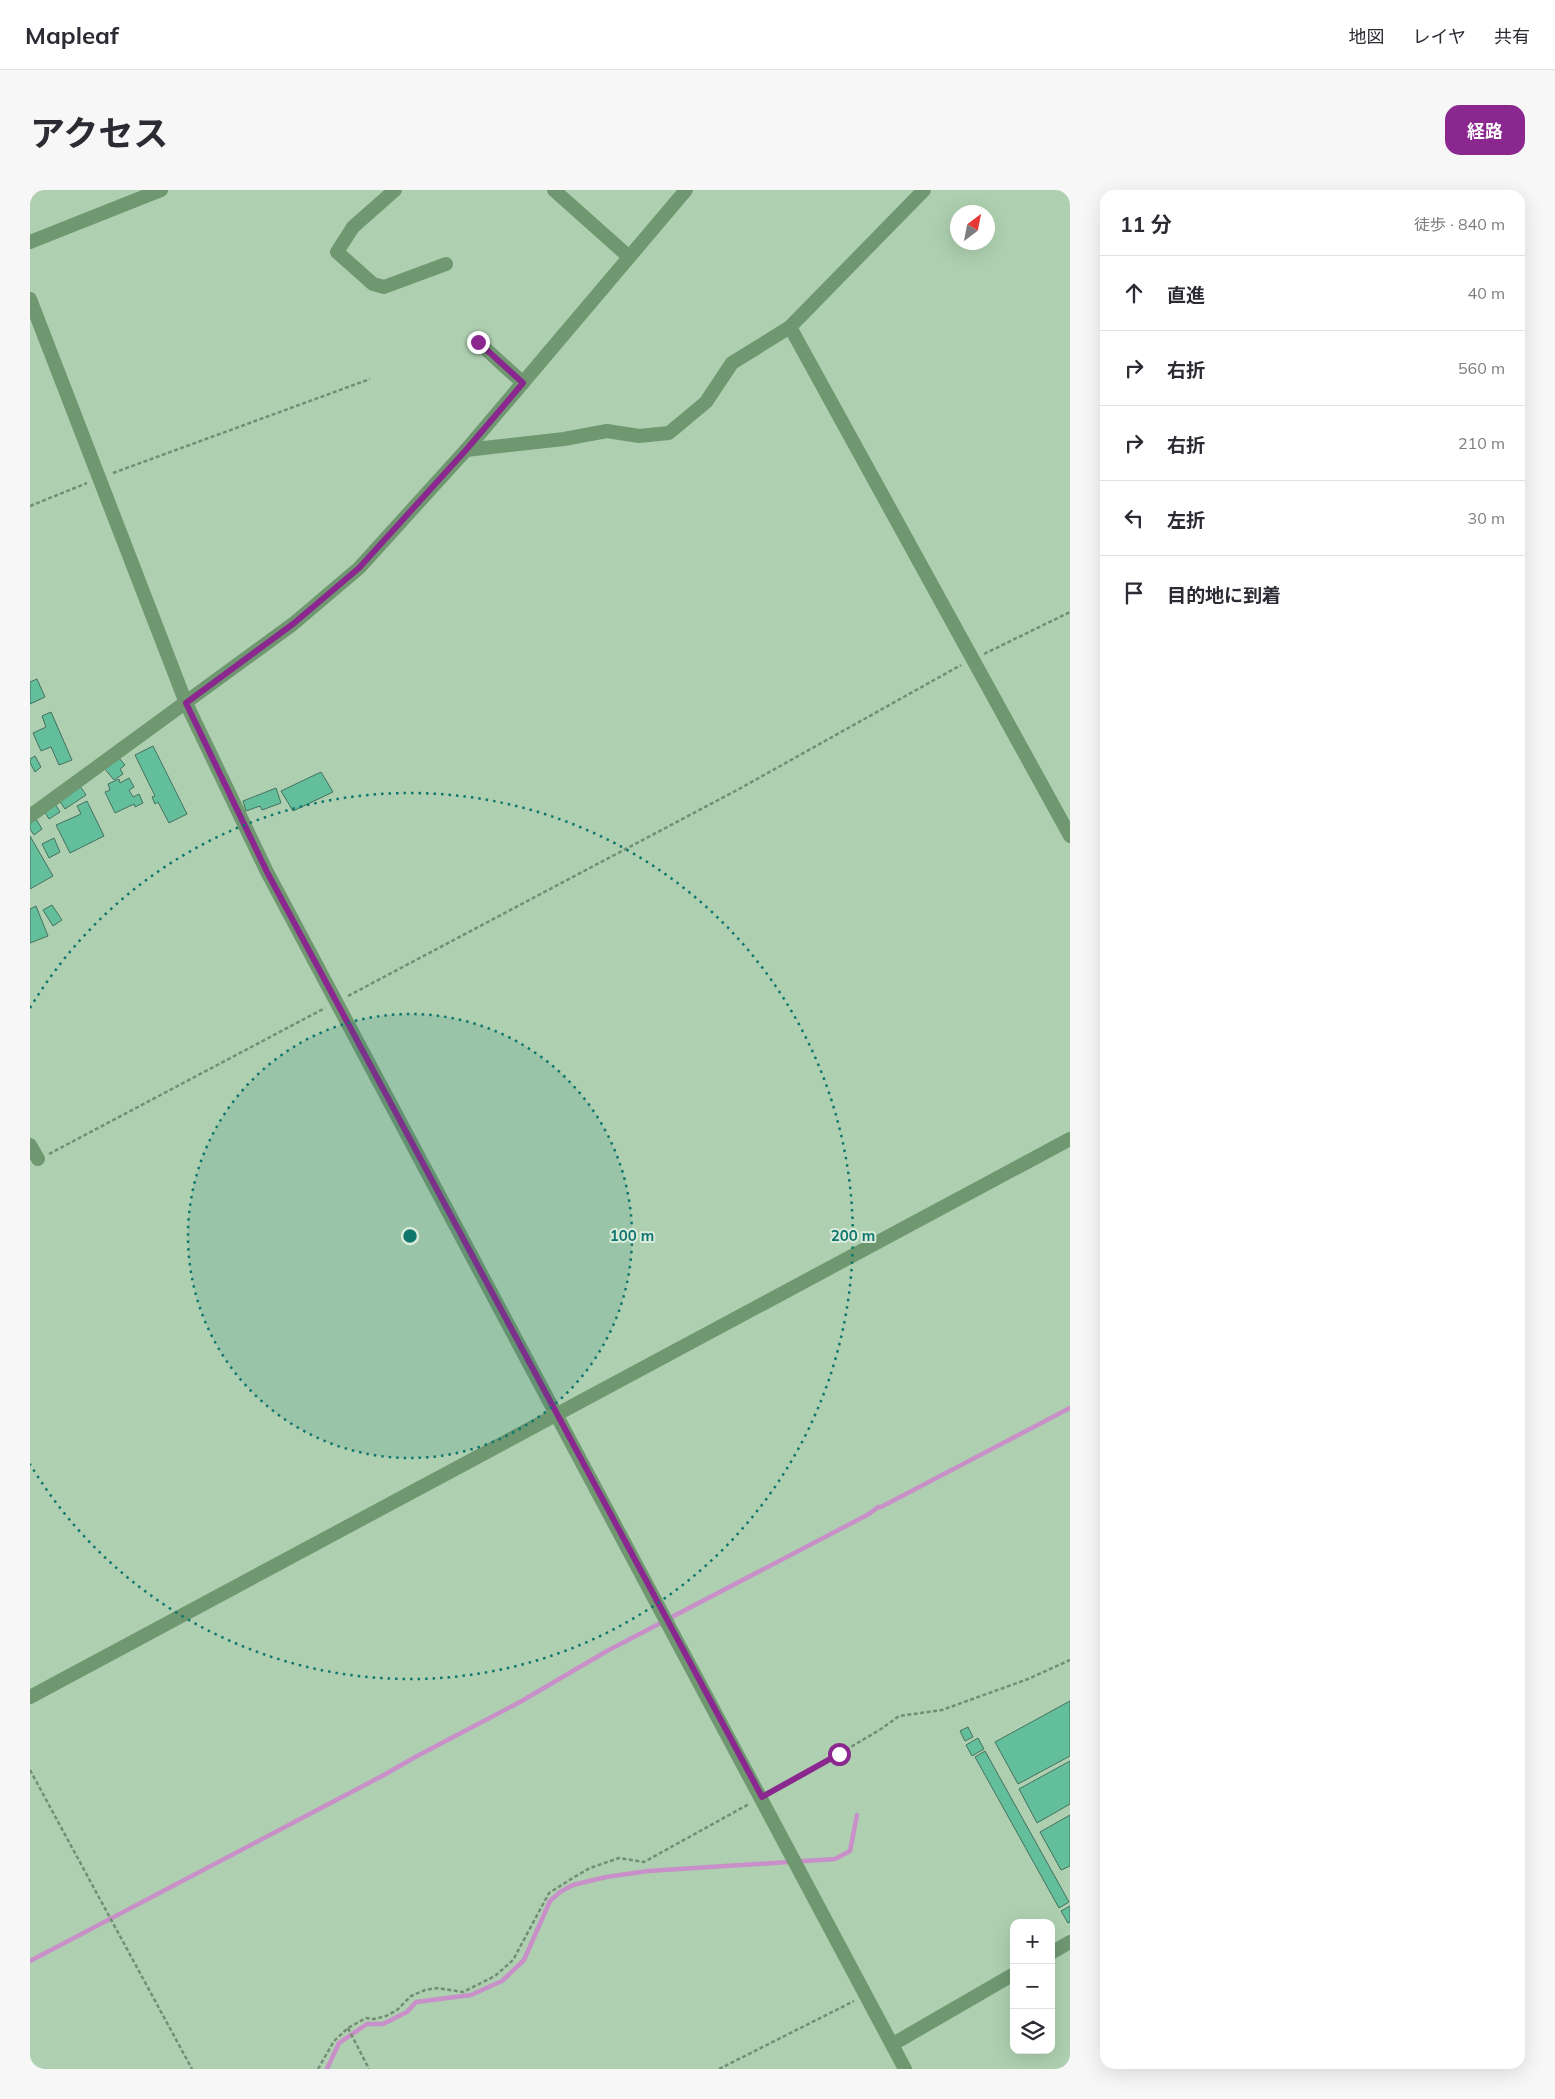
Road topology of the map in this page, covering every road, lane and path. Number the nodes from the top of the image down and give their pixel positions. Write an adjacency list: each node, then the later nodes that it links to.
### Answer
1 (161, 190): 6 (street)
2 (395, 190): 8 (street)
3 (554, 190): 7 (street)
4 (686, 190): 7 (street)
5 (924, 190): 10 (street)
6 (30, 242)
7 (629, 257): 13 (street)
8 (446, 264)
9 (30, 299): 15 (street)
10 (790, 328): 14 (street); 18 (street)
11 (478, 342): 13 (street)
12 (370, 379): 15 (path)
13 (523, 383): 14 (street)
14 (466, 450): 19 (street)
15 (99, 478): 16 (path); 19 (street)
16 (30, 506)
17 (1070, 612): 18 (path)
18 (973, 659): 21 (street); 22 (path)
19 (186, 703): 20 (street); 22 (street)
20 (30, 816)
21 (1070, 836)
22 (336, 1002): 25 (path); 26 (street)
23 (1070, 1139): 26 (street)
24 (30, 1145): 25 (street)
25 (38, 1160)
26 (556, 1414): 28 (street); 30 (street)
27 (1070, 1660): 30 (path)
28 (30, 1697)
29 (30, 1770): 37 (path)
30 (762, 1797): 34 (street); 35 (path)
31 (1070, 1942): 32 (street)
32 (1055, 1951)
33 (1010, 1976): 36 (street)
34 (866, 1995): 36 (street); 40 (path)
35 (348, 2028): 38 (path); 39 (path)
36 (892, 2044): 41 (street)
37 (192, 2069)
38 (318, 2069)
39 (368, 2069)
40 (719, 2069)
41 (905, 2069)

